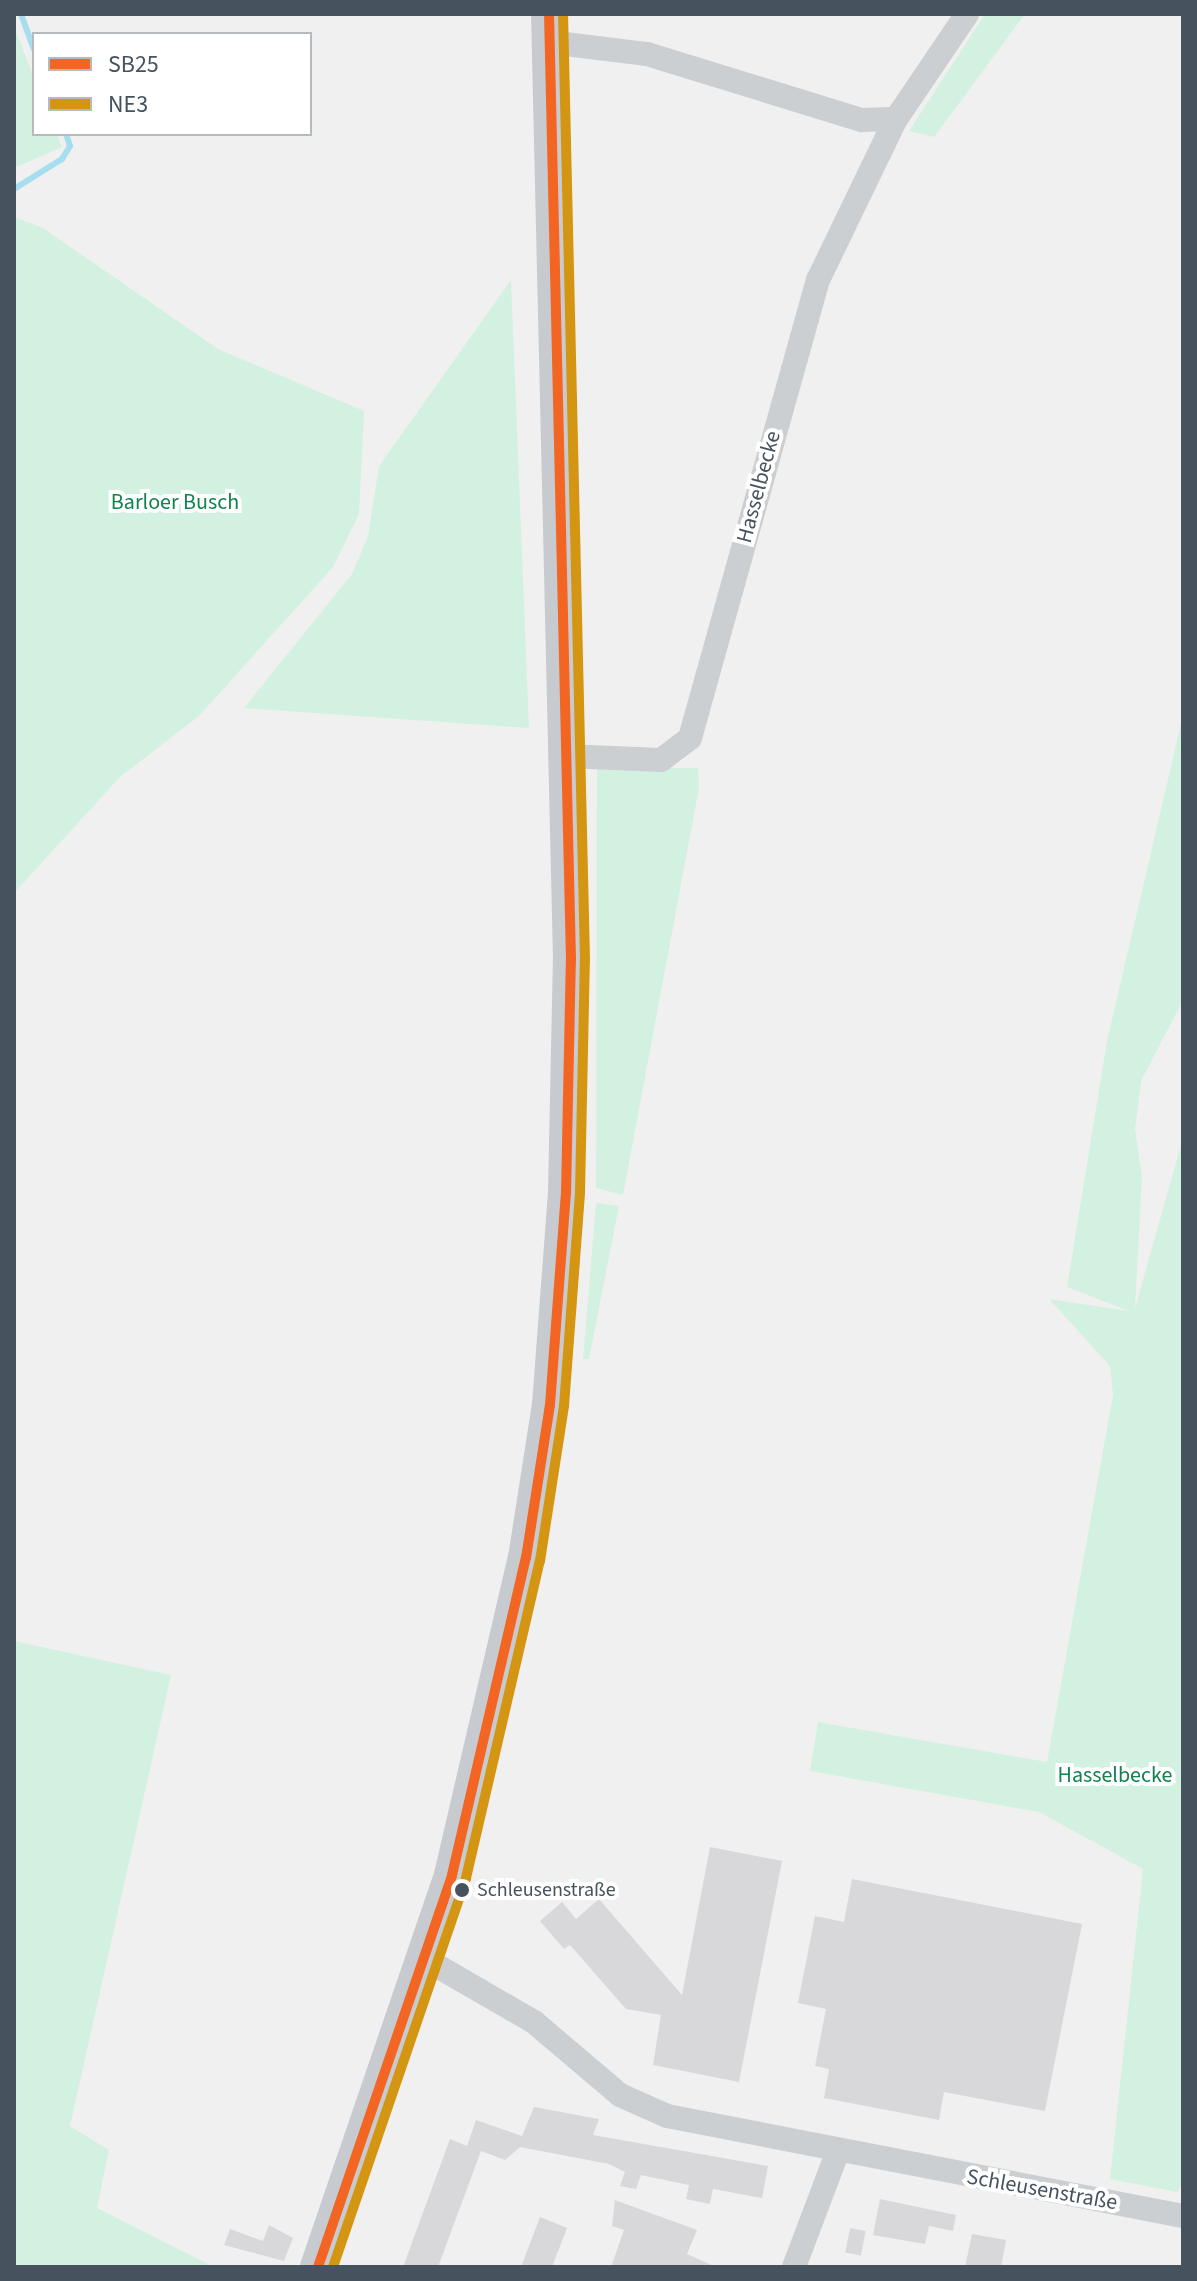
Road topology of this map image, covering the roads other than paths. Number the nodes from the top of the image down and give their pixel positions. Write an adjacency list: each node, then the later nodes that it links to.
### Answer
1 (967, 14): 3 (street, Hasselbecke)
2 (549, 28): 3 (street); 4 (main road)
3 (896, 119): 4 (street, Hasselbecke)
4 (566, 756): 5 (main road)
5 (427, 1960): 6 (street, Schleusenstraße); 8 (main road)
6 (837, 2153): 7 (street, Schleusenstraße); 9 (street)
7 (1183, 2216)
8 (318, 2267)
9 (794, 2267)

